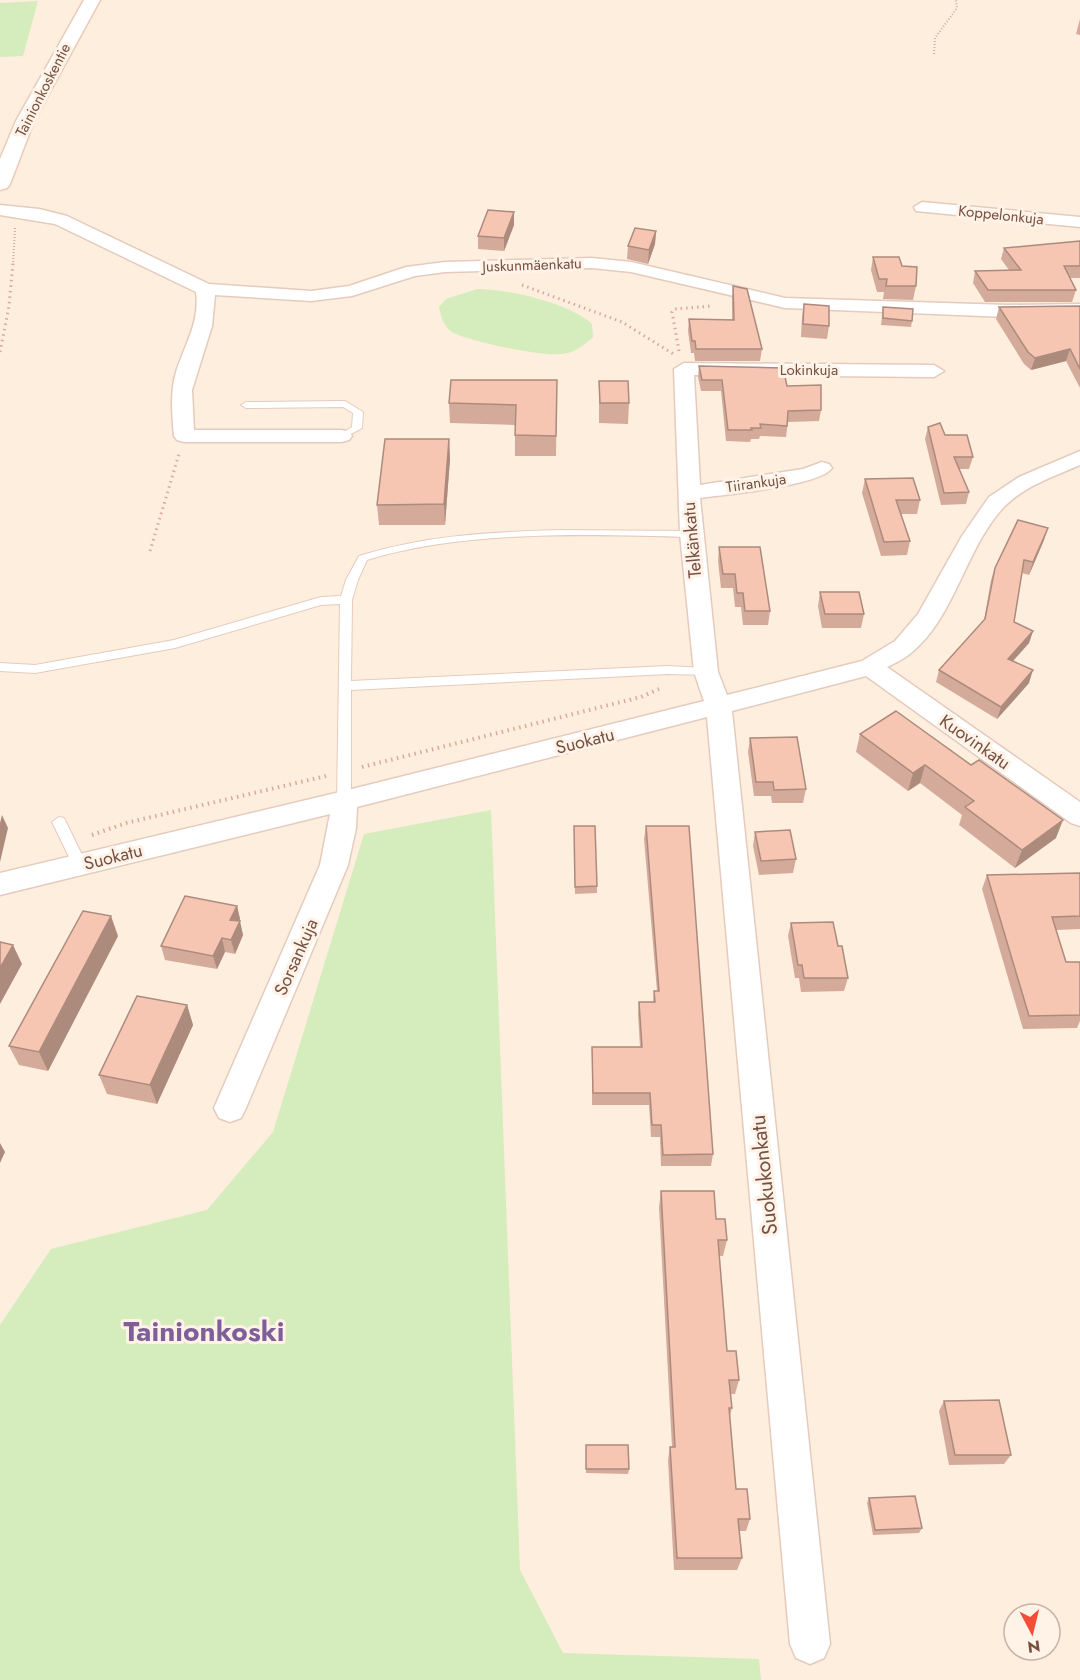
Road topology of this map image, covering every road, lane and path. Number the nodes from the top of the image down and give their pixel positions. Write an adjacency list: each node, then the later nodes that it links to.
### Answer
1 (92, 0): 4 (street, Tainionkoskentie)
2 (956, 0): 3 (path)
3 (934, 54)
4 (0, 184)
5 (921, 207): 7 (street, Koppelonkuja)
6 (8, 211): 9 (street, Juskunmäenkatu); 12 (path)
7 (1080, 222)
8 (483, 266): 9 (street, Juskunmäenkatu); 10 (path); 11 (street, Juskunmäenkatu)
9 (205, 289): 16 (street)
10 (721, 306)
11 (1080, 310)
12 (0, 352)
13 (684, 369): 14 (street, Lokinkuja); 20 (street, Telkänkatu)
14 (934, 371)
15 (246, 405): 17 (lane)
16 (184, 436): 17 (street); 22 (path)
17 (342, 436)
18 (1080, 456): 25 (street, Suokatu)
19 (822, 468): 20 (street, Tiirankuja)
20 (688, 493): 21 (street, Telkänkatu)
21 (691, 534): 23 (lane); 26 (street, Telkänkatu)
22 (150, 551)
23 (346, 600): 24 (lane); 27 (lane)
24 (0, 667)
25 (870, 667): 28 (street, Suokatu); 30 (street, Kuovinkatu)
26 (706, 672): 27 (lane); 28 (street, Telkänkatu)
27 (344, 686): 29 (lane)
28 (719, 707): 29 (street, Suokatu); 35 (street, Suokukonkatu)
29 (344, 801): 32 (street, Suokatu); 34 (street, Sorsankuja)
30 (1080, 816)
31 (59, 822): 32 (lane)
32 (80, 865): 33 (street, Suokatu)
33 (0, 884)
34 (230, 1108)
35 (810, 1644)

